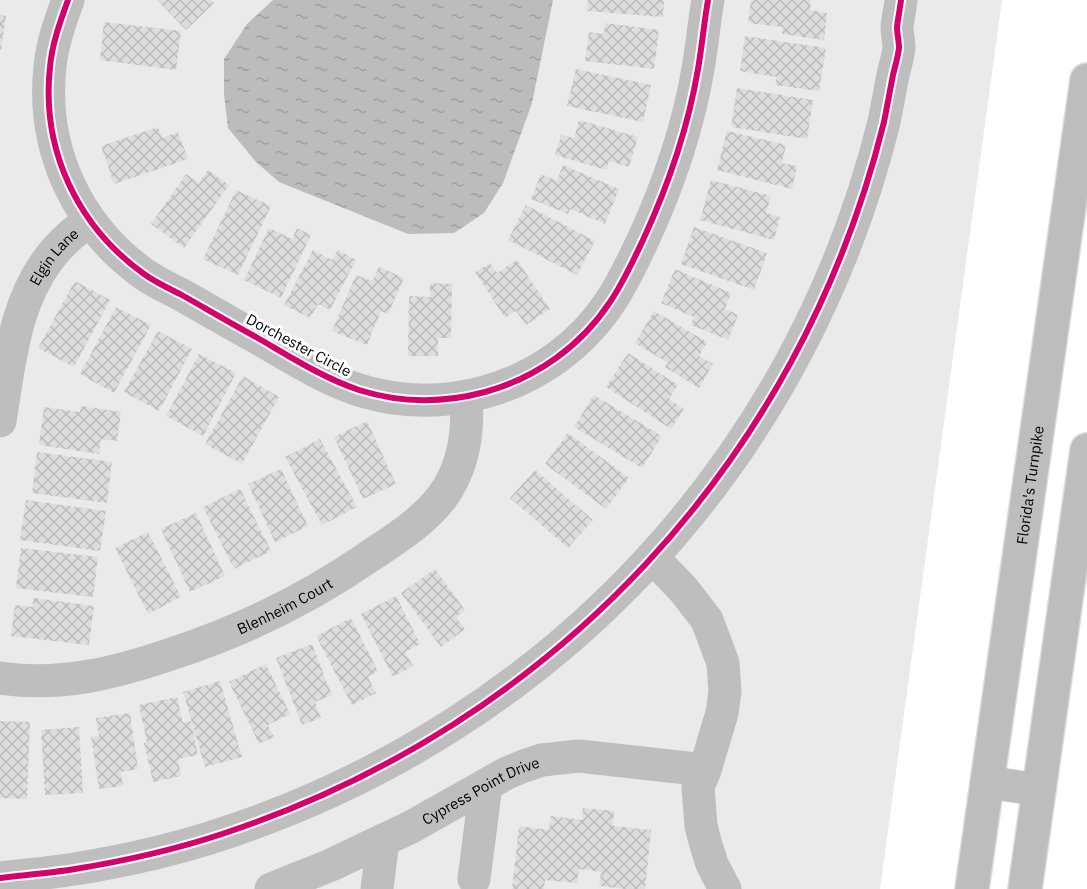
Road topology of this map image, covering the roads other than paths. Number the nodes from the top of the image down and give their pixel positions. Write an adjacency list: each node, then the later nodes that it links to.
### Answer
1 (68, 0): 5 (street, Elgin Lane)
2 (708, 0): 6 (street, Dorchester Circle)
3 (901, 0): 9 (street)
4 (1087, 80): 12 (highway, Florida's Turnpike)
5 (89, 220): 6 (street, Dorchester Circle); 7 (street, Elgin Lane)
6 (466, 397): 10 (street, Blenheim Court)
7 (0, 421)
8 (1087, 450): 14 (highway)
9 (652, 557): 11 (street); 16 (street)
10 (0, 678)
11 (705, 770): 13 (street, Cypress Point Drive); 20 (street)
12 (987, 782): 14 (street); 21 (highway, Florida's Turnpike)
13 (486, 785): 15 (street, Cypress Point Drive); 17 (street)
14 (1039, 790): 22 (highway)
15 (383, 840): 18 (street, Cypress Point Drive); 19 (street)
16 (0, 878)
17 (474, 879)
18 (271, 889)
19 (377, 889)
20 (725, 889)
21 (972, 889)
22 (1025, 889)

